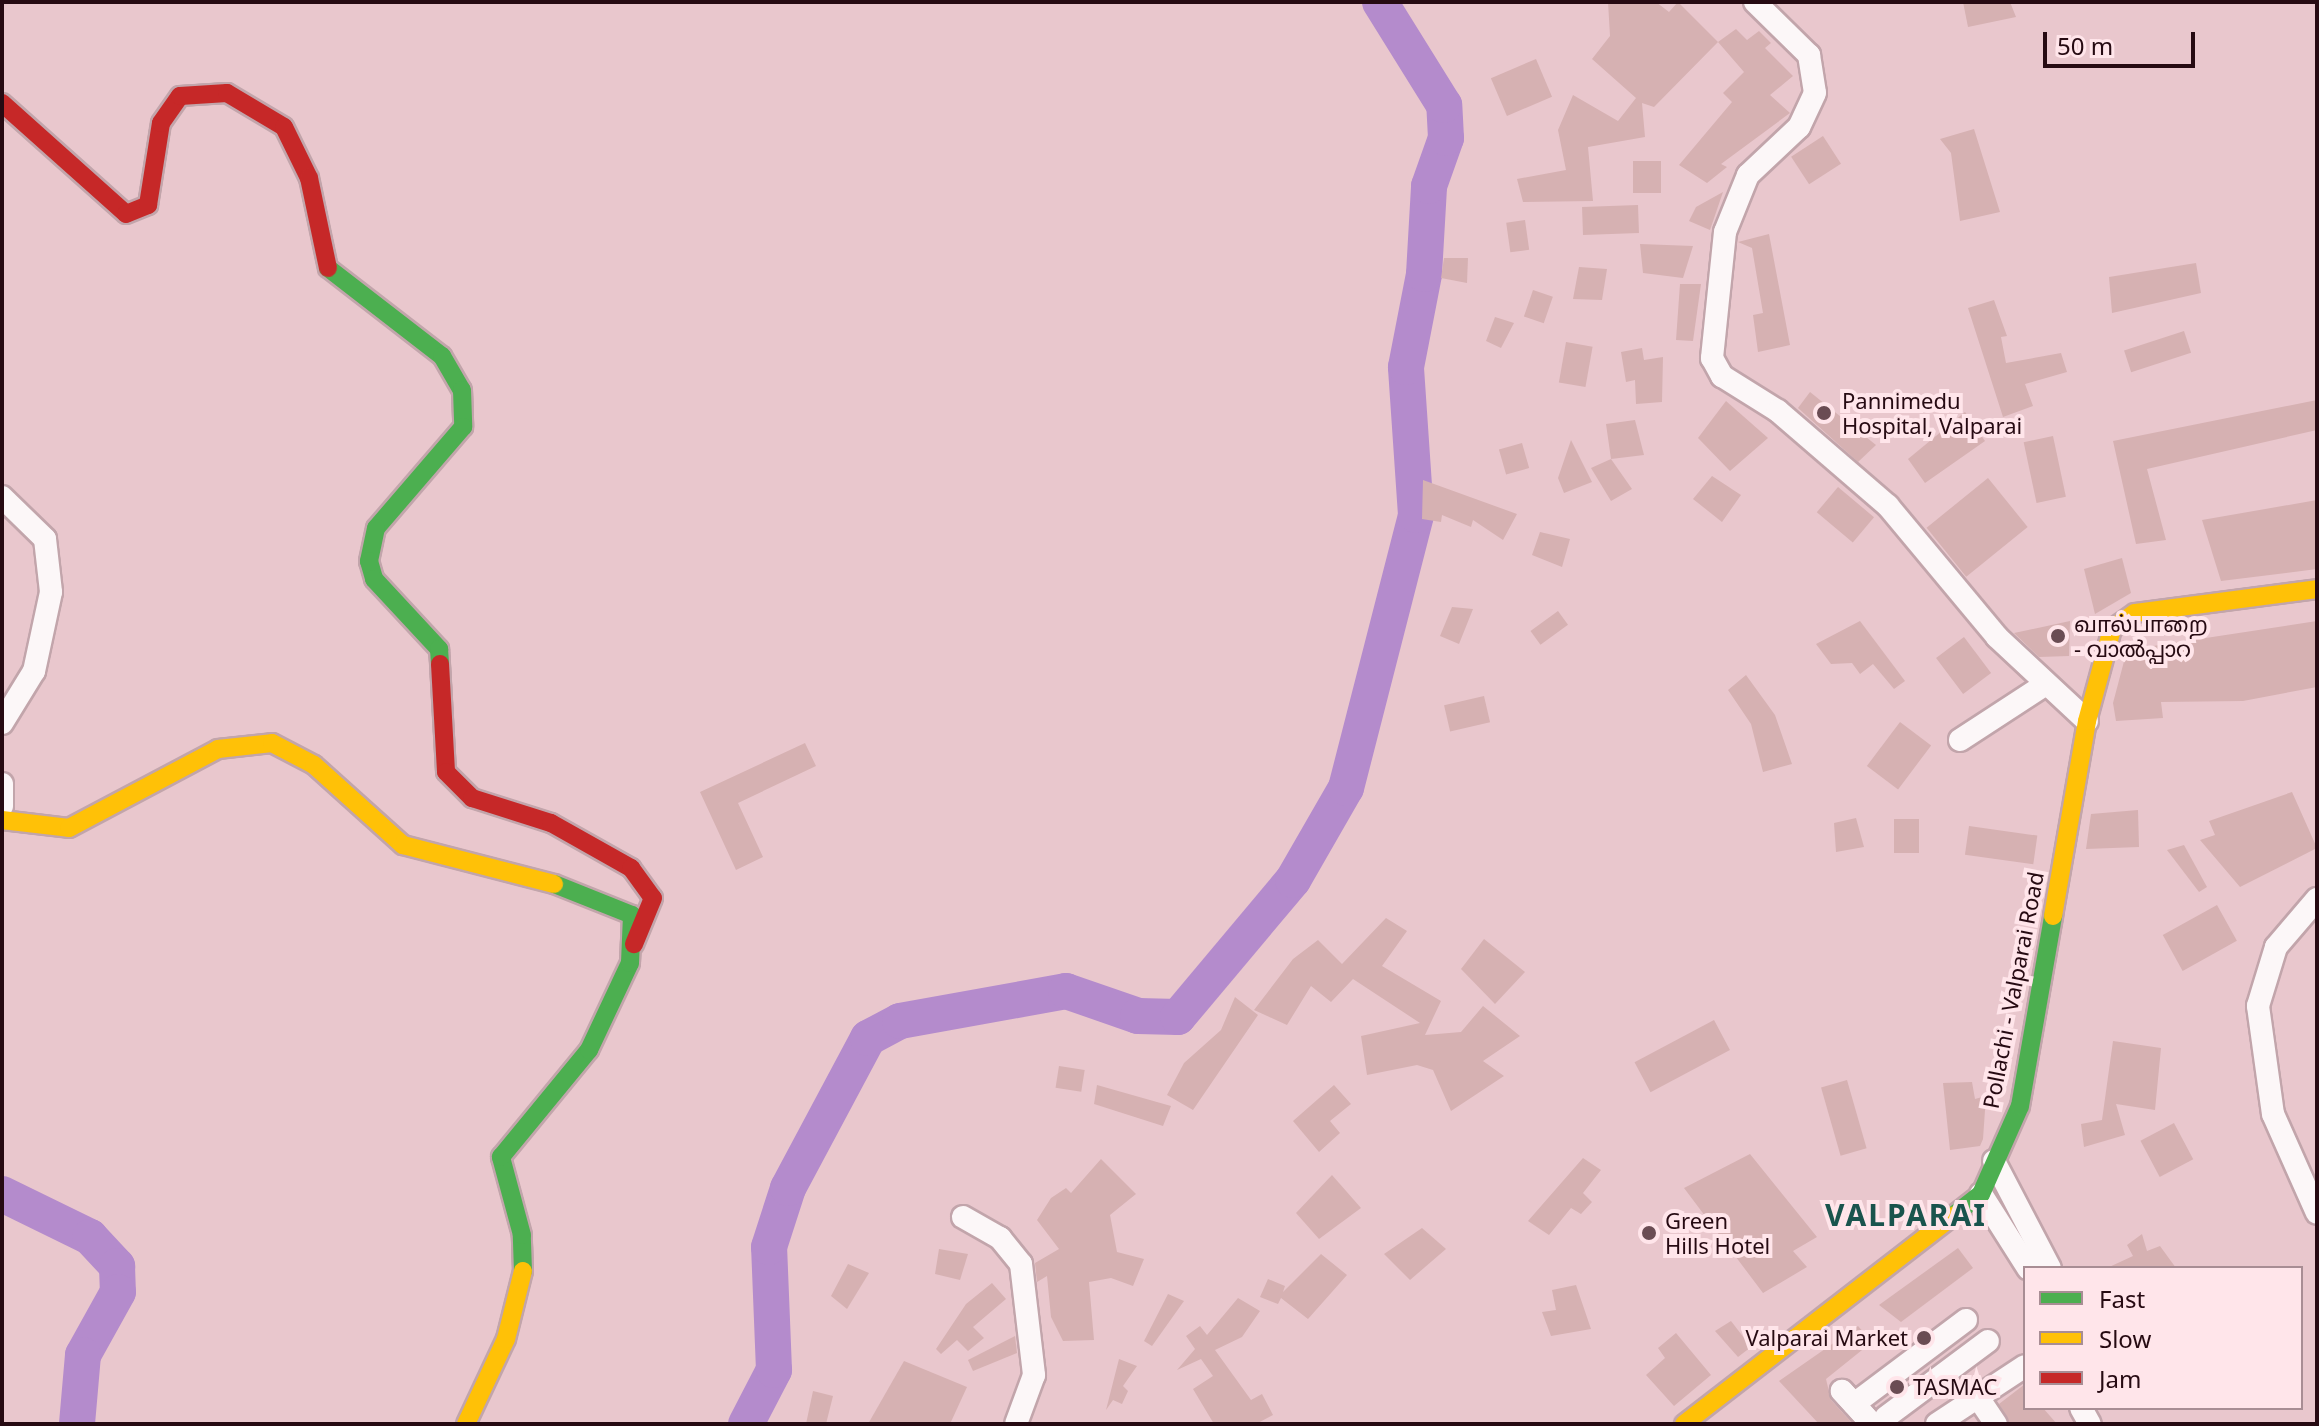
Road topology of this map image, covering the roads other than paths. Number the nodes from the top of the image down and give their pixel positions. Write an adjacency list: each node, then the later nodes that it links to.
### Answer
1 (1755, 2): 5 (street)
2 (2, 103): 13 (street)
3 (2, 497): 7 (street)
4 (2317, 589): 6 (street, Pollachi - Valparai Road)
5 (2046, 684): 6 (street); 8 (street)
6 (2087, 721): 14 (street, Pollachi - Valparai Road)
7 (2, 723)
8 (1960, 740)
9 (2, 784): 10 (street)
10 (2, 806)
11 (2, 820): 13 (street)
12 (2317, 899): 16 (street)
13 (634, 944): 26 (street)
14 (1994, 1161): 15 (street, Pollachi - Valparai Road); 19 (street)
15 (1981, 1194): 18 (street); 28 (street)
16 (2317, 1213)
17 (963, 1217): 27 (street)
18 (2027, 1266)
19 (2049, 1266)
20 (1966, 1320): 24 (street)
21 (1988, 1341): 25 (street)
22 (2023, 1367): 23 (street)
23 (1979, 1399): 29 (street); 30 (street)
24 (1854, 1404)
25 (1886, 1417)
26 (466, 1424)
27 (1016, 1424)
28 (1684, 1424)
29 (1937, 1424)
30 (1996, 1424)

